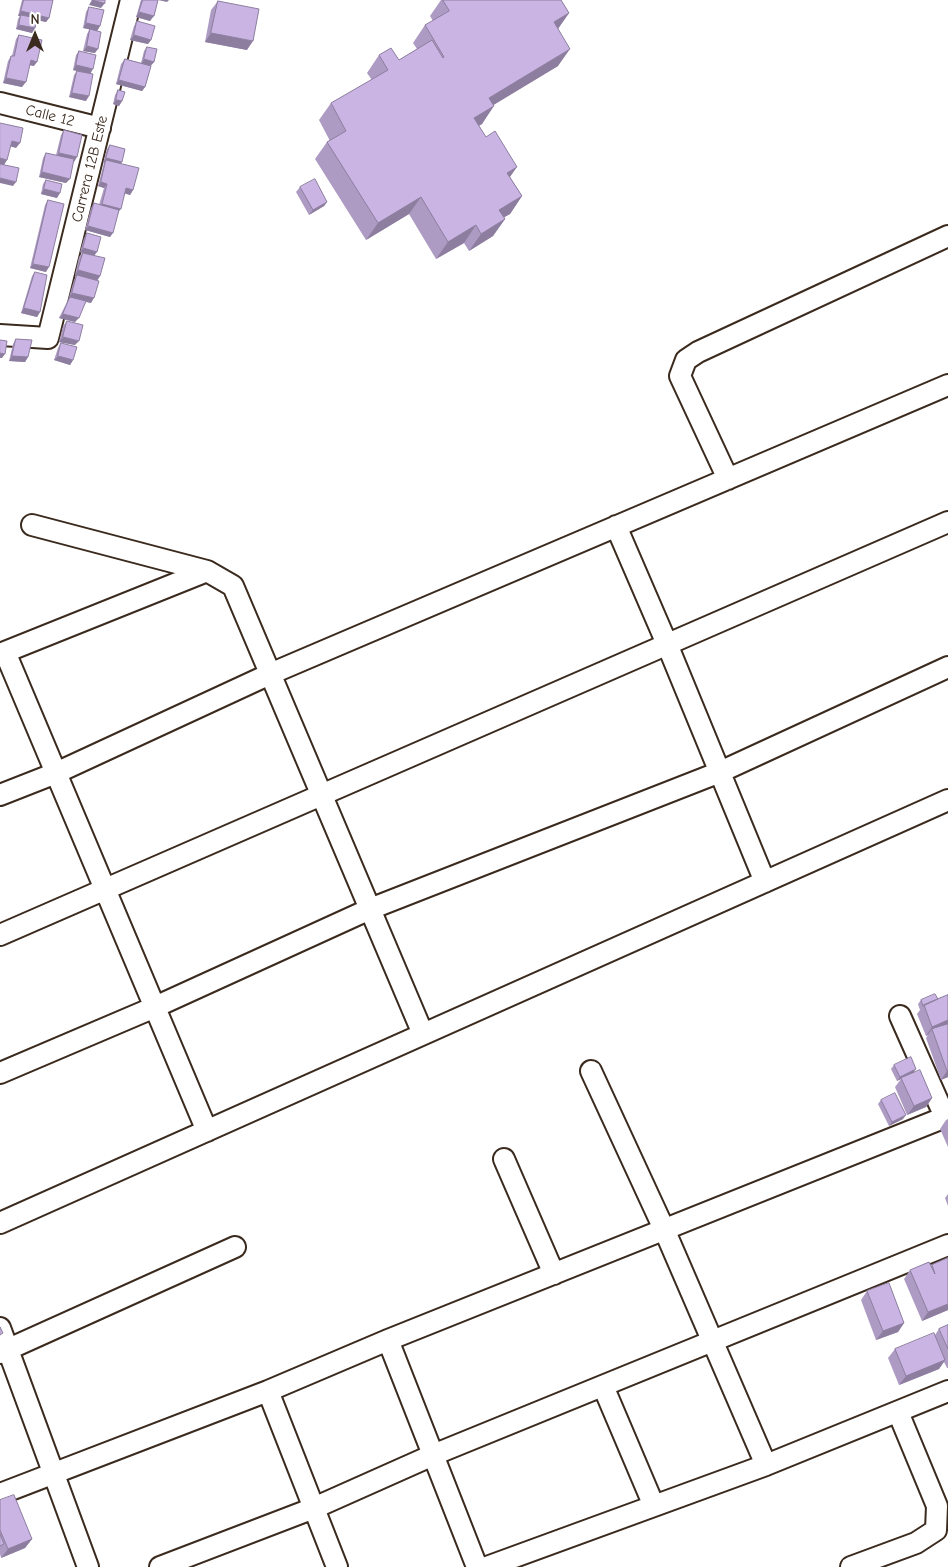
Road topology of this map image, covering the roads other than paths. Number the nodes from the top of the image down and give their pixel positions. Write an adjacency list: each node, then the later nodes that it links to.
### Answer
1 (131, 0): 3 (street, Carrera 12B Este)
2 (0, 103): 3 (street, Calle 12)
3 (100, 128): 5 (street, Carrera 12B Este)
4 (948, 236): 7 (street)
5 (0, 335)
6 (948, 385): 7 (street)
7 (728, 479): 10 (street)
8 (948, 522): 12 (street)
9 (32, 525): 11 (street)
10 (616, 526): 12 (street); 15 (street)
11 (207, 570): 13 (street); 15 (street)
12 (667, 644): 17 (street); 18 (street)
13 (3, 653): 16 (street)
14 (948, 667): 17 (street)
15 (270, 674): 16 (street); 18 (street)
16 (56, 772): 19 (street); 22 (street)
17 (720, 772): 21 (street); 23 (street)
18 (321, 794): 22 (street); 23 (street)
19 (0, 795)
20 (948, 800): 21 (street)
21 (765, 882): 27 (street)
22 (106, 890): 24 (street); 25 (street)
23 (370, 909): 25 (street); 27 (street)
24 (0, 935)
25 (155, 1006): 29 (street); 31 (street)
26 (900, 1016): 30 (street)
27 (423, 1034): 31 (street)
28 (591, 1071): 34 (street)
29 (0, 1072)
30 (947, 1117): 34 (street)
31 (207, 1131): 33 (street)
32 (504, 1159): 37 (street)
33 (0, 1224)
34 (664, 1229): 37 (street); 40 (street)
35 (948, 1245): 40 (street)
36 (235, 1247): 41 (street)
37 (554, 1274): 39 (street)
38 (0, 1328): 41 (street)
39 (388, 1340): 43 (street); 46 (street)
40 (712, 1341): 42 (street); 47 (street)
41 (4, 1352): 48 (street)
42 (603, 1386): 46 (street); 50 (street)
43 (268, 1391): 48 (street); 51 (street)
44 (948, 1391): 45 (street)
45 (898, 1412): 47 (street); 58 (street)
46 (433, 1455): 51 (street); 56 (street)
47 (766, 1465): 50 (street)
48 (54, 1473): 49 (street); 53 (street)
49 (0, 1494)
50 (654, 1506): 57 (street)
51 (314, 1508): 52 (street); 55 (street)
52 (202, 1559): 54 (street)
53 (88, 1567)
54 (160, 1567)
55 (337, 1567)
56 (477, 1567)
57 (487, 1567)
58 (850, 1567)

